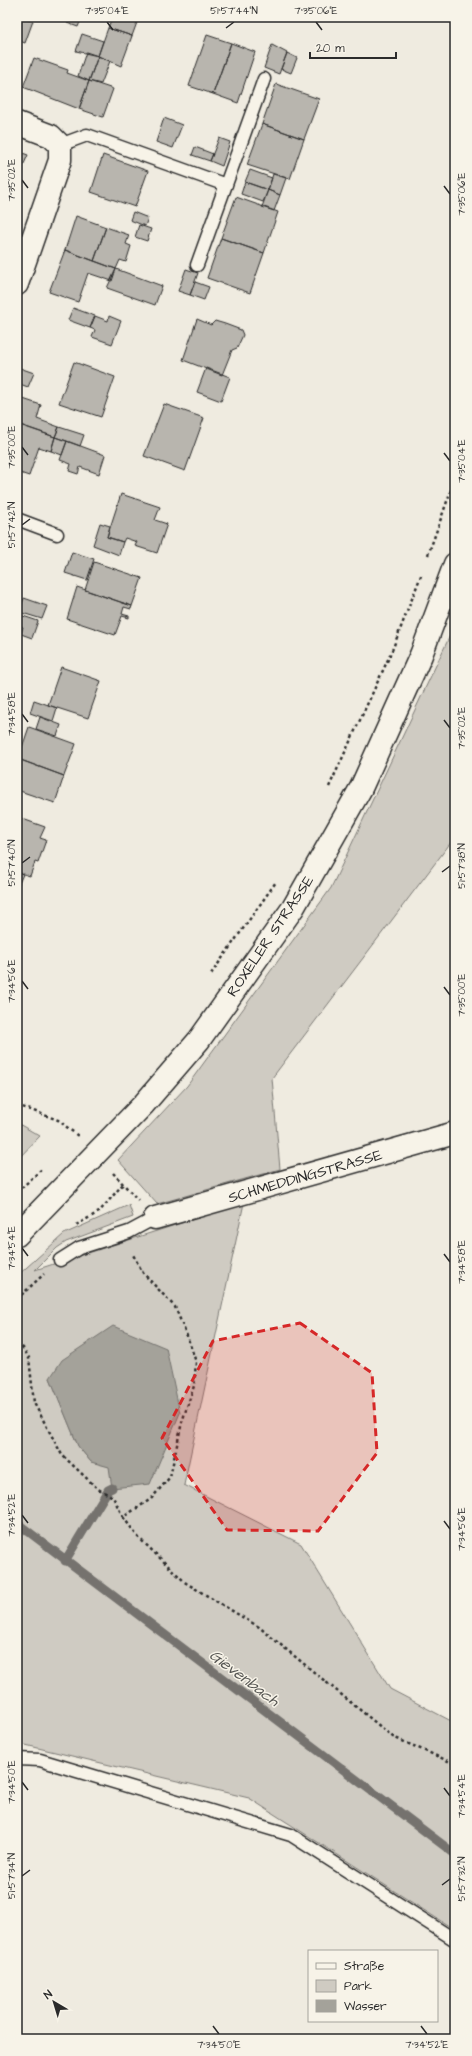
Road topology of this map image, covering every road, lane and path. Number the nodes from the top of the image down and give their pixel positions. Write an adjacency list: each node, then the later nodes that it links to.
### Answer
1 (264, 79): 4 (lane)
2 (17, 123): 3 (main road)
3 (60, 145): 4 (lane); 6 (main road)
4 (226, 185): 5 (lane)
5 (197, 265)
6 (17, 284)
7 (455, 479): 10 (path)
8 (17, 519): 9 (lane)
9 (57, 534)
10 (428, 556)
11 (455, 564): 19 (main road, ROXELER STRASSE)
12 (422, 571): 13 (path)
13 (326, 794)
14 (279, 877): 15 (path)
15 (207, 980)
16 (17, 1105): 17 (path)
17 (83, 1130)
18 (455, 1134): 21 (main road, SCHMEDDINGSTRASSE)
19 (97, 1154): 20 (path); 24 (main road, ROXELER STRASSE)
20 (124, 1184): 21 (path); 22 (path)
21 (155, 1218): 23 (lane, SCHMEDDINGSTRASSE)
22 (74, 1226)
23 (129, 1232): 25 (lane, SCHMEDDINGSTRASSE); 28 (path)
24 (17, 1235)
25 (60, 1260): 26 (path)
26 (17, 1299)
27 (17, 1343): 28 (path)
28 (123, 1517): 30 (path)
29 (17, 1759): 31 (lane)
30 (455, 1764)
31 (455, 1940)

